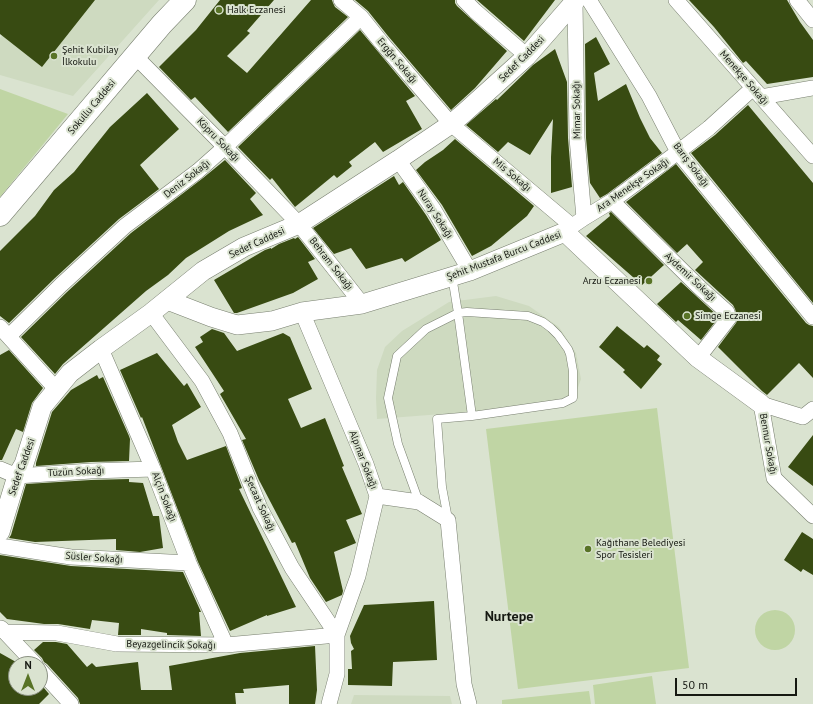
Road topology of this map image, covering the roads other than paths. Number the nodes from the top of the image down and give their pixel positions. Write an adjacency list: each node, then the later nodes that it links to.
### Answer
1 (185, 0): 9 (main road, Sokullu Caddesi)
2 (341, 0): 7 (street, Ergğn Sokağı)
3 (464, 0): 10 (street)
4 (578, 0): 10 (street, Sedef Caddesi); 15 (street, Barış Sokağı); 21 (street, Mimar Sokağı)
5 (676, 0): 12 (street, Menekşe Sokağı)
6 (797, 0): 8 (street)
7 (361, 17): 13 (street, Ergğn Sokağı); 14 (street, Deniz Sokağı)
8 (813, 20)
9 (136, 56): 14 (street, Köpru Sokağı); 19 (main road, Sokullu Caddesi)
10 (527, 56): 13 (street, Sedef Caddesi)
11 (813, 88): 12 (street)
12 (757, 92): 15 (street, Ara Menekşe Sokağı); 16 (street, Menekşe Sokağı)
13 (451, 124): 17 (street, Sedef Caddesi); 21 (street, Mis Sokağı)
14 (225, 147): 20 (street, Köpru Sokağı); 30 (street, Deniz Sokağı)
15 (678, 152): 18 (street, Ara Menekşe Sokağı); 29 (street, Barış Sokağı)
16 (813, 156)
17 (398, 160): 20 (street, Sedef Caddesi); 22 (street, Nuray Sokağı)
18 (612, 202): 21 (street, Ara Menekşe Sokağı); 32 (street, Aydemir Sokağı)
19 (0, 214)
20 (299, 224): 24 (street, Sedef Caddesi); 25 (street, Behram Sokağı)
21 (574, 225): 22 (street, Şehit Mustafa Burcu Caddesi); 32 (street, Şehit Mustafa Burcu Caddesi)
22 (470, 270): 23 (street, Şehit Mustafa Burcu Caddesi)
23 (452, 276): 25 (street, Şehit Mustafa Burcu Caddesi); 28 (lane)
24 (167, 300): 26 (street, Şehit Mustafa Burcu Caddesi); 27 (street, Sedef Caddesi)
25 (362, 304): 26 (street, Şehit Mustafa Burcu Caddesi)
26 (302, 312): 40 (street, Alpınar Sokağı)
27 (151, 313): 31 (street, Sedef Caddesi); 48 (street, Şecaat Sokağı)
28 (458, 313): 35 (lane); 35 (lane); 41 (lane)
29 (813, 317)
30 (4, 332): 33 (street)
31 (101, 349): 33 (street, Sedef Caddesi); 38 (street, Alçin Sokağı)
32 (698, 358): 34 (street, Şehit Mustafa Burcu Caddesi)
33 (57, 390): 39 (street, Sedef Caddesi)
34 (761, 404): 36 (street); 42 (street, Bennur Sokağı)
35 (472, 416): 43 (lane)
36 (810, 417)
37 (0, 469): 39 (street, Tüzün Sokağı)
38 (153, 469): 39 (street, Tüzün Sokağı); 46 (street, Alçin Sokağı)
39 (17, 476): 44 (street, Sedef Caddesi)
40 (377, 496): 41 (street); 48 (street, Alpınar Sokağı)
41 (419, 502): 43 (street)
42 (813, 516)
43 (448, 520): 54 (street)
44 (0, 532)
45 (0, 546): 46 (street, Süsler Sokağı)
46 (189, 563): 49 (street, Alçin Sokağı)
47 (3, 629): 49 (street, Beyazgelincik Sokağı); 50 (street)
48 (337, 635): 49 (street, Beyazgelincik Sokağı); 53 (street)
49 (226, 645)
50 (28, 656)
51 (48, 680): 52 (street)
52 (64, 701)
53 (329, 704)
54 (469, 704)

